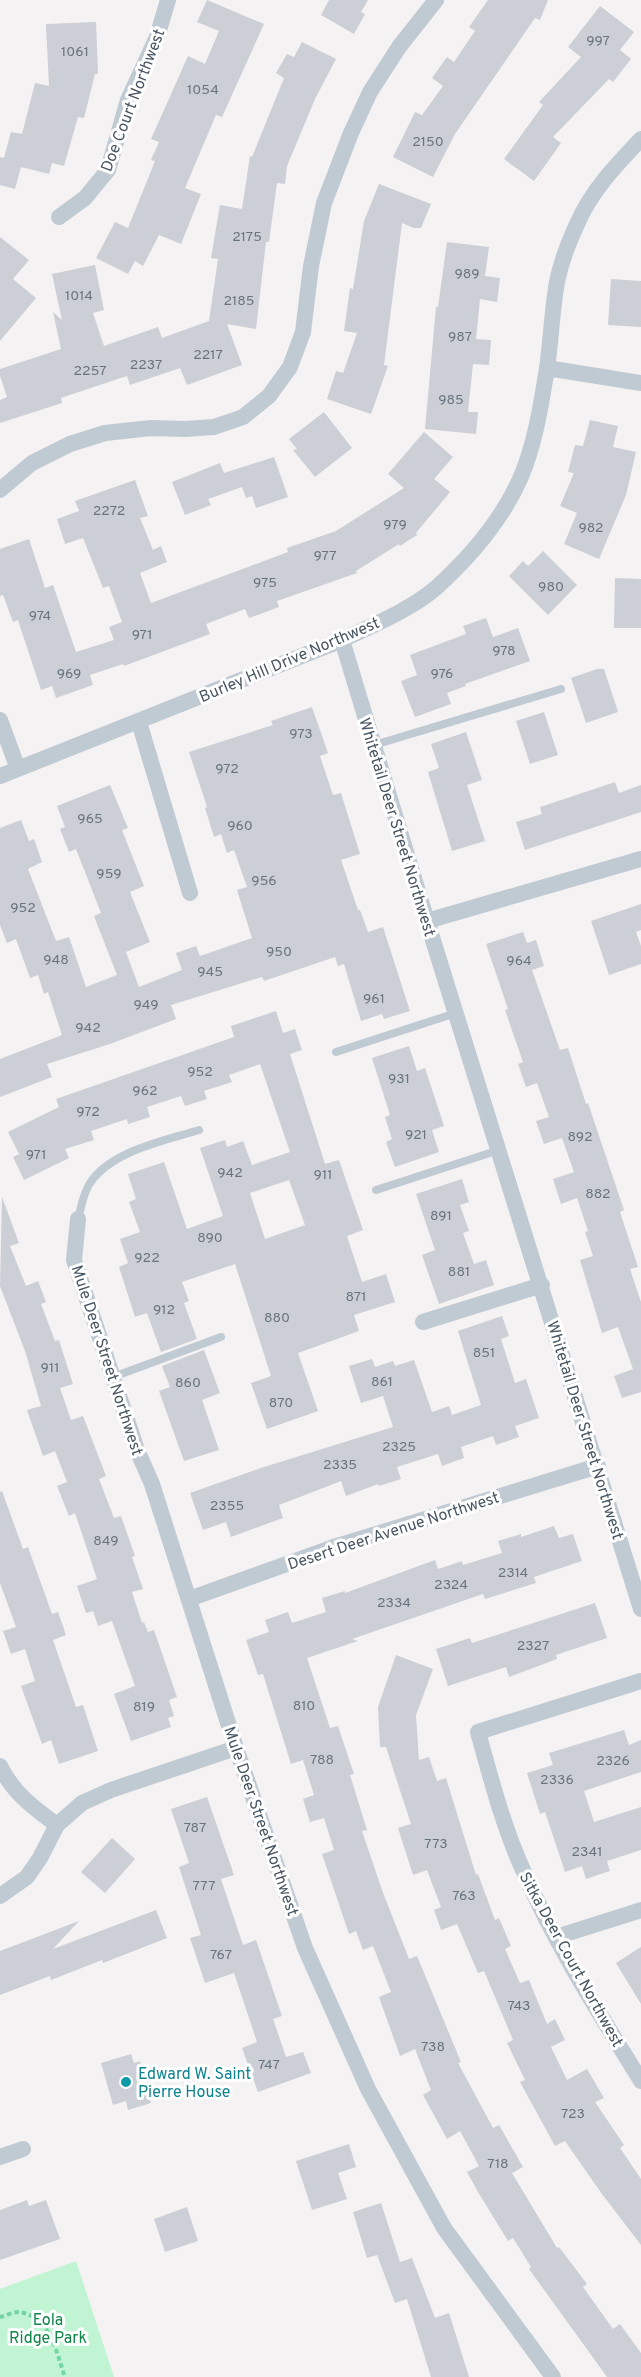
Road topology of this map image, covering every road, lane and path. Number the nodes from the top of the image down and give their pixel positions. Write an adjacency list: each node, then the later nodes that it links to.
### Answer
1 (168, 0): 4 (street, Doe Court Northwest)
2 (436, 0): 7 (street)
3 (641, 139): 5 (street, Burley Hill Drive Northwest)
4 (58, 217)
5 (547, 368): 6 (street); 8 (street, Burley Hill Drive Northwest)
6 (641, 383)
7 (0, 490)
8 (342, 640): 11 (street, Burley Hill Drive Northwest); 12 (street, Whitetail Deer Street Northwest)
9 (561, 689): 12 (lane)
10 (0, 720): 13 (street)
11 (139, 722): 13 (street, Burley Hill Drive Northwest); 16 (street)
12 (374, 745): 17 (street, Whitetail Deer Street Northwest)
13 (18, 769): 14 (street, Burley Hill Drive Northwest)
14 (0, 776)
15 (641, 859): 17 (street)
16 (190, 893)
17 (427, 921): 18 (street, Whitetail Deer Street Northwest)
18 (456, 1013): 19 (lane); 21 (street, Whitetail Deer Street Northwest)
19 (336, 1052)
20 (199, 1130): 23 (lane)
21 (499, 1150): 22 (lane); 24 (street, Whitetail Deer Street Northwest)
22 (376, 1190)
23 (78, 1220): 27 (street, Mule Deer Street Northwest)
24 (542, 1285): 25 (street); 28 (street, Whitetail Deer Street Northwest)
25 (423, 1322)
26 (221, 1337): 27 (lane)
27 (113, 1377): 29 (street, Mule Deer Street Northwest)
28 (598, 1466): 29 (street, Desert Deer Avenue Northwest); 30 (street, Whitetail Deer Street Northwest)
29 (189, 1599): 32 (street, Mule Deer Street Northwest)
30 (641, 1609)
31 (641, 1681): 37 (street, Sitka Deer Court Northwest)
32 (236, 1748): 34 (street); 43 (street, Mule Deer Street Northwest)
33 (0, 1766): 34 (street)
34 (57, 1824): 35 (street)
35 (0, 1896)
36 (641, 1910): 37 (street)
37 (556, 1937): 38 (street, Sitka Deer Court Northwest)
38 (641, 2081)
39 (23, 2149): 40 (street)
40 (0, 2157)
41 (0, 2317): 42 (path)
42 (66, 2377)
43 (553, 2377)

